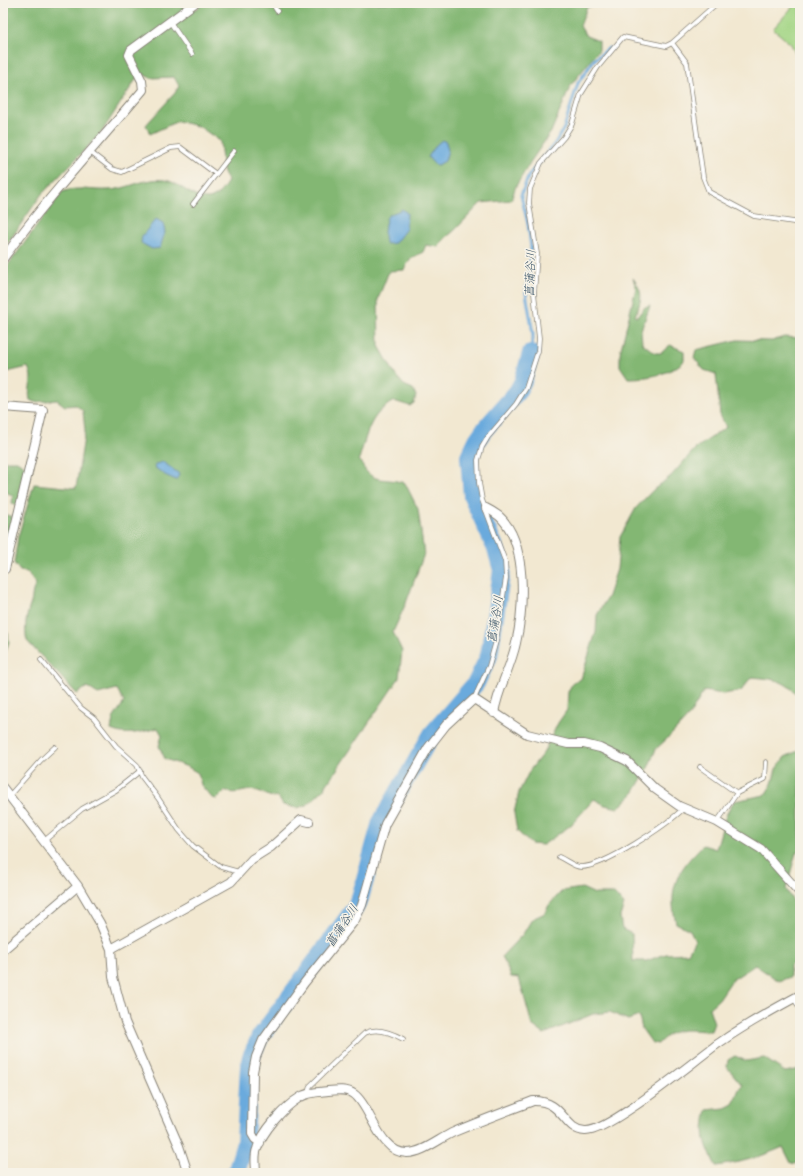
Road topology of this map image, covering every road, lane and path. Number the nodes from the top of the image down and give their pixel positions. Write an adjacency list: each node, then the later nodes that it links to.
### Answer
1 (195, 3): 5 (street)
2 (272, 3): 4 (lane)
3 (717, 3): 6 (lane)
4 (278, 11)
5 (170, 22): 7 (lane); 9 (street)
6 (672, 42): 12 (lane); 15 (lane)
7 (192, 54)
8 (234, 151): 10 (lane)
9 (90, 152): 10 (lane); 13 (street)
10 (216, 174): 11 (lane)
11 (193, 204)
12 (800, 223)
13 (3, 259)
14 (3, 407): 16 (street)
15 (486, 508): 18 (lane); 19 (street)
16 (3, 568)
17 (41, 660): 23 (lane)
18 (474, 699): 19 (street); 41 (street)
19 (494, 713): 27 (street)
20 (55, 747): 26 (lane)
21 (766, 762): 25 (lane)
22 (700, 767): 25 (lane)
23 (140, 771): 30 (lane); 32 (lane)
24 (3, 788): 26 (street)
25 (736, 793): 29 (lane)
26 (9, 796): 30 (street)
27 (685, 808): 29 (street); 31 (lane)
28 (309, 822): 32 (street)
29 (717, 822): 34 (street)
30 (44, 841): 33 (street)
31 (559, 856)
32 (240, 872): 35 (street)
33 (78, 886): 35 (street); 36 (street)
34 (800, 893)
35 (111, 949): 42 (street)
36 (3, 950)
37 (797, 997): 38 (lane); 40 (street)
38 (800, 1008)
39 (403, 1039): 40 (lane)
40 (307, 1094): 41 (street)
41 (260, 1142): 43 (street)
42 (188, 1173)
43 (256, 1173)

